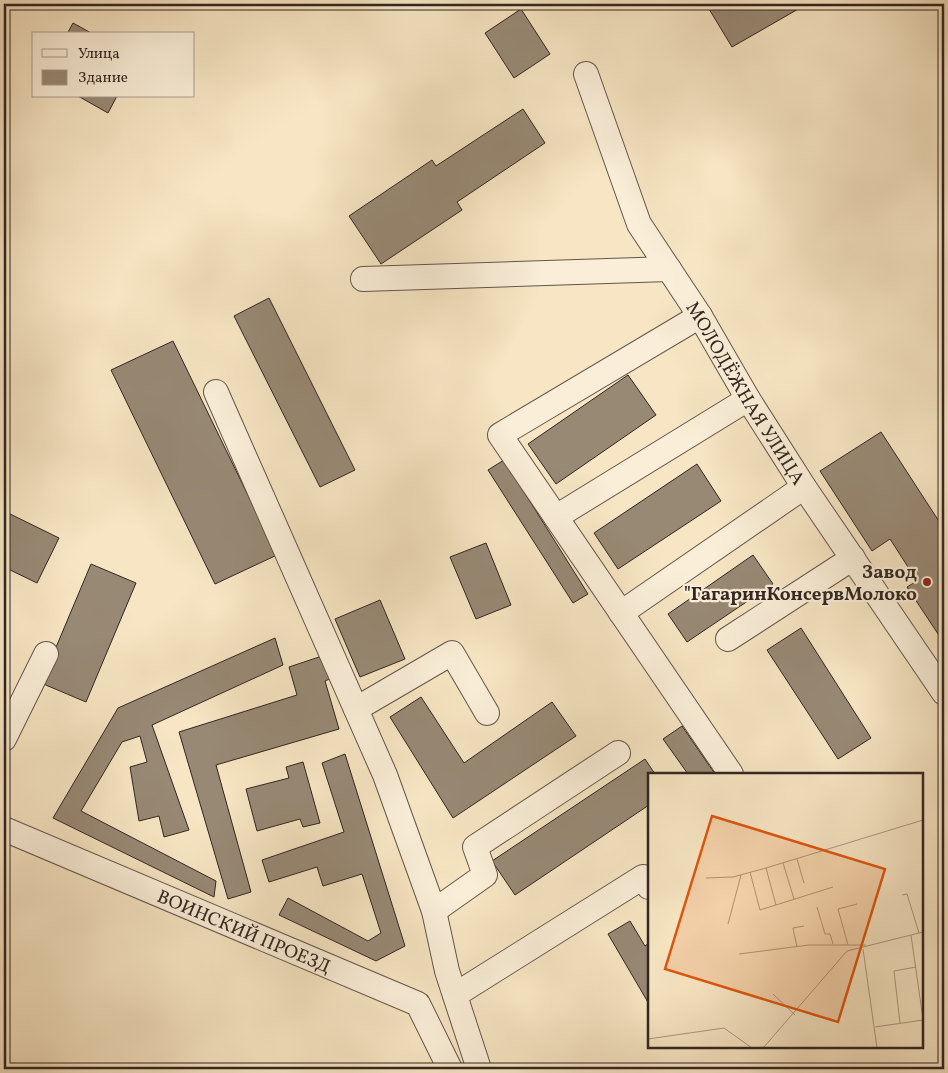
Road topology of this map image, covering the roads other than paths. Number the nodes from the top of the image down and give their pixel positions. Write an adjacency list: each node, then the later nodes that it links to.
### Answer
1 (586, 74): 2 (street, МОЛОДЁЖНАЯ УЛИЦА)
2 (669, 269): 3 (street); 4 (street, МОЛОДЁЖНАЯ УЛИЦА)
3 (363, 279)
4 (700, 316): 6 (street, МОЛОДЁЖНАЯ УЛИЦА); 8 (street)
5 (216, 392): 14 (street)
6 (748, 399): 7 (street, МОЛОДЁЖНАЯ УЛИЦА); 8 (street)
7 (804, 487): 9 (street, МОЛОДЁЖНАЯ УЛИЦА); 10 (street)
8 (556, 517): 10 (street)
9 (853, 558): 11 (street); 13 (street, МОЛОДЁЖНАЯ УЛИЦА)
10 (621, 613): 18 (street)
11 (728, 639)
12 (46, 654): 16 (street)
13 (944, 693)
14 (356, 709): 15 (street); 21 (street)
15 (487, 712)
16 (4, 739)
17 (618, 752): 21 (street)
18 (729, 773)
19 (4, 830): 23 (street, ВОИНСКИЙ ПРОЕЗД)
20 (648, 885): 22 (street)
21 (434, 911): 22 (street)
22 (455, 994): 24 (street)
23 (450, 1069)
24 (479, 1069)

